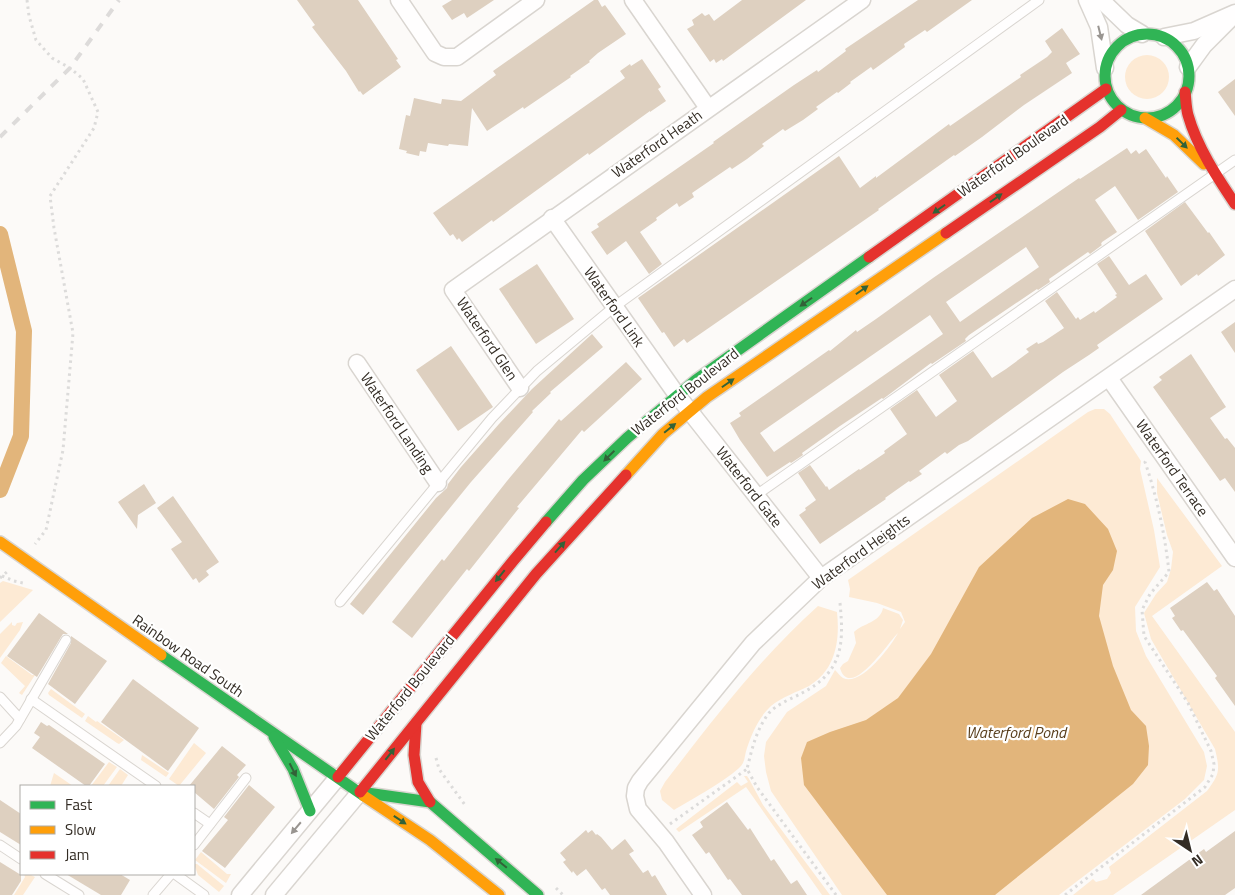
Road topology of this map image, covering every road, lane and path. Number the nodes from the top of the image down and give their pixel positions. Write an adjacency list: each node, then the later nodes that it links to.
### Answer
1 (27, 0): 35 (path)
2 (399, 0): 3 (street)
3 (536, 0)
4 (633, 0): 16 (street)
5 (862, 0): 16 (street, Waterford Heath)
6 (1039, 0): 25 (lane)
7 (1087, 0): 13 (street, one-way to 13)
8 (1101, 0): 10 (street)
9 (1235, 13): 11 (street); 12 (street)
10 (1142, 34): 11 (street); 13 (street)
11 (1164, 37): 12 (street)
12 (1188, 67): 15 (street)
13 (1105, 68): 14 (street)
14 (1106, 89): 17 (street); 29 (street, Waterford Boulevard, one-way to 29)
15 (1186, 92): 18 (street); 20 (street)
16 (708, 108): 22 (street, Waterford Heath)
17 (1121, 110): 18 (street); 30 (street, Waterford Boulevard, one-way to 17)
18 (1144, 118): 20 (street, one-way to 20)
19 (1235, 160): 20 (lane)
20 (1215, 174): 21 (street); 33 (lane)
21 (1235, 204)
22 (552, 218): 24 (street, Waterford Heath); 25 (street, Waterford Link)
23 (1235, 289): 27 (street, Waterford Heights)
24 (453, 290): 28 (street, Waterford Glen)
25 (614, 307): 28 (lane); 29 (street, Waterford Link)
26 (357, 363): 32 (street, Waterford Landing)
27 (1109, 378): 36 (street, Waterford Terrace); 38 (street, Waterford Heights)
28 (520, 388): 32 (lane)
29 (677, 395): 30 (street, Waterford Gate); 50 (street, Waterford Boulevard, one-way to 50)
30 (689, 411): 33 (street, Waterford Gate); 45 (street, Waterford Boulevard, one-way to 30)
31 (1149, 457): 77 (path)
32 (438, 483): 39 (lane)
33 (755, 496): 38 (street, Waterford Gate)
34 (0, 542): 35 (street, Rainbow Road South)
35 (21, 557): 37 (path); 46 (street, Rainbow Road South)
36 (1235, 558)
37 (0, 578)
38 (821, 578): 75 (street, Waterford Heights)
39 (340, 602)
40 (840, 603): 49 (path)
41 (66, 640): 43 (lane)
42 (0, 698): 44 (lane)
43 (31, 699): 44 (lane); 52 (lane)
44 (20, 720): 47 (lane)
45 (416, 723): 53 (street, Waterford Boulevard, one-way to 45); 54 (street)
46 (270, 732): 50 (street, Rainbow Road South); 56 (street, one-way to 56)
47 (0, 743)
48 (435, 751): 55 (path)
49 (747, 770): 59 (path); 76 (path)
50 (338, 777): 53 (street, Rainbow Road South); 56 (street)
51 (246, 778): 58 (lane)
52 (155, 785)
53 (360, 792): 54 (street, Rainbow Road South); 71 (street); 72 (street, Rainbow Road South, one-way to 72)
54 (430, 802): 73 (street, one-way to 54)
55 (466, 807)
56 (310, 811): 70 (street, one-way to 70)
57 (195, 814): 58 (lane)
58 (210, 824): 60 (lane)
59 (670, 825)
60 (195, 844)
61 (0, 845): 62 (lane)
62 (20, 857)
63 (47, 875): 67 (lane)
64 (172, 875): 68 (lane)
65 (174, 875): 69 (lane)
66 (552, 885): 74 (path)
67 (79, 895)
68 (153, 895)
69 (204, 895)
70 (240, 895)
71 (274, 895)
72 (499, 895)
73 (538, 895)
74 (563, 895)
75 (703, 895)
76 (836, 895)
77 (1065, 895)

